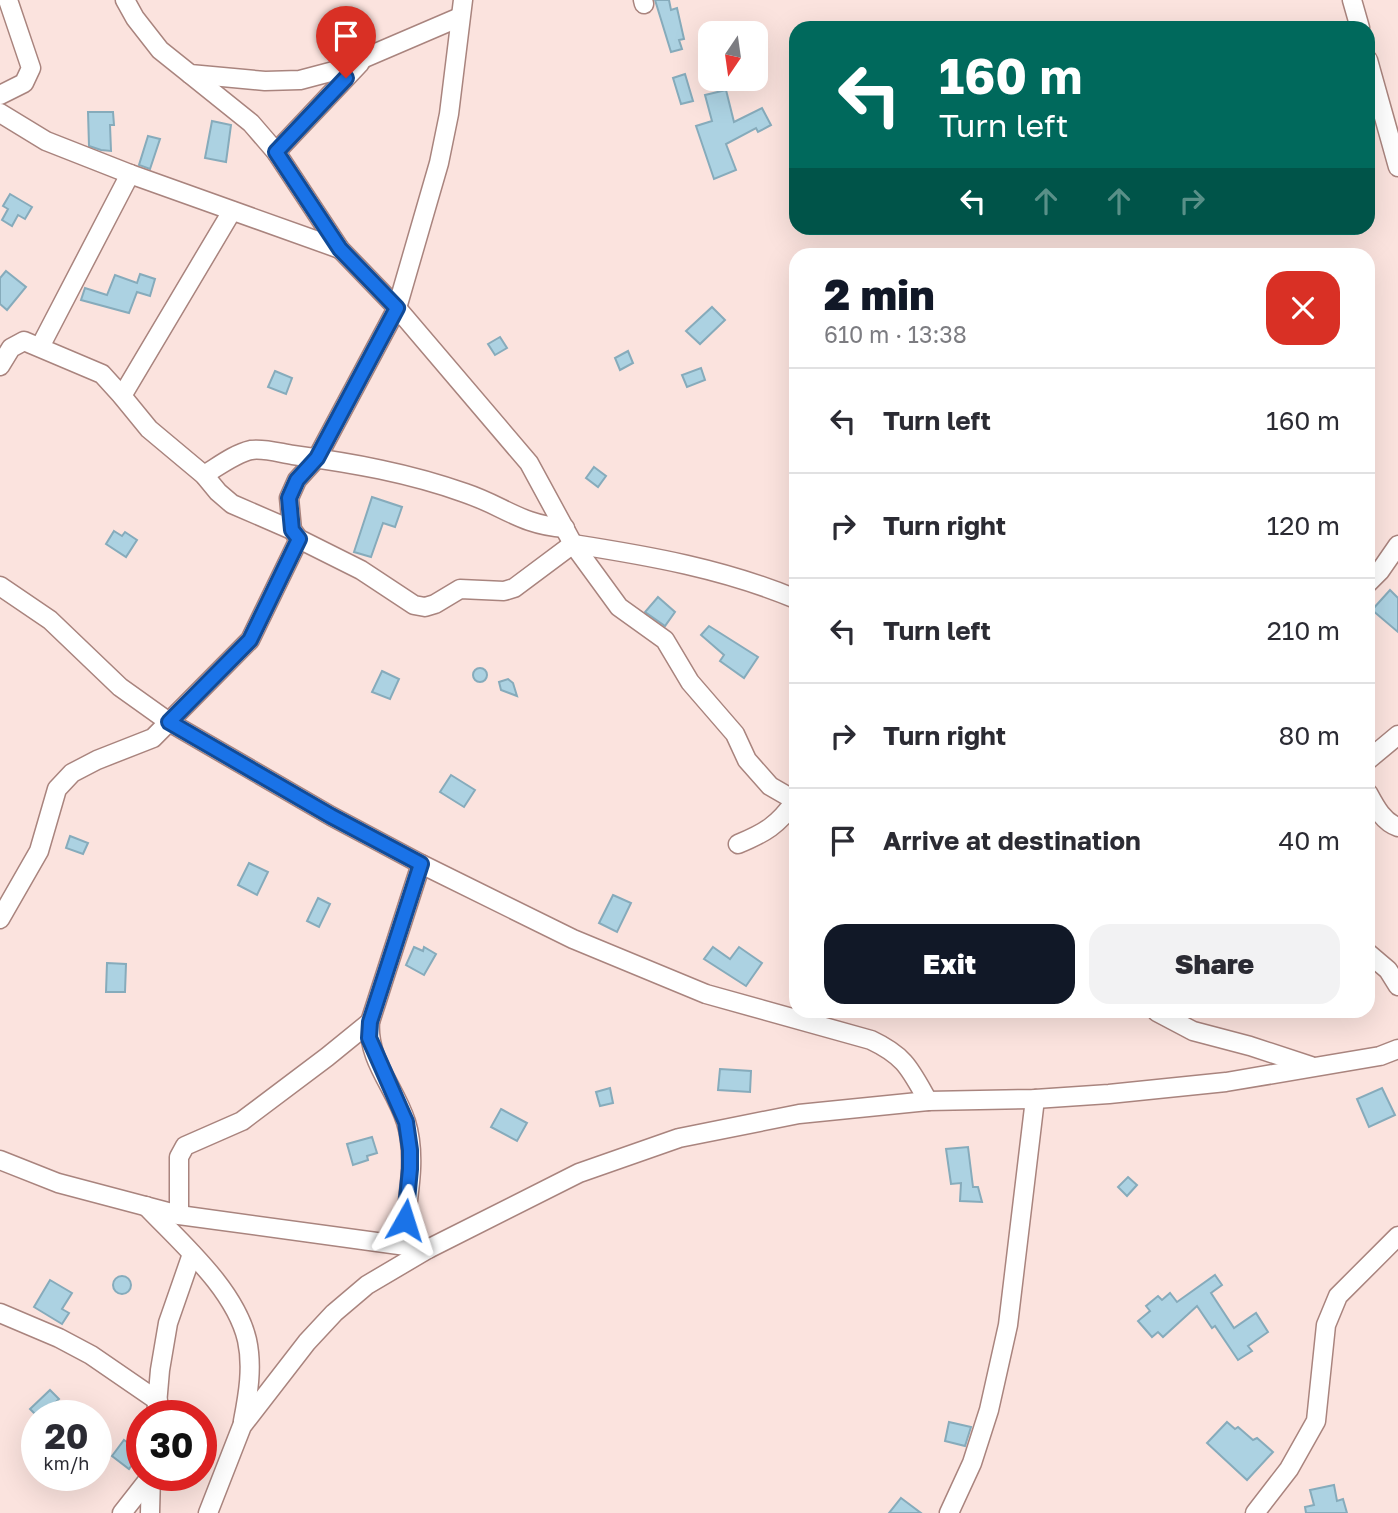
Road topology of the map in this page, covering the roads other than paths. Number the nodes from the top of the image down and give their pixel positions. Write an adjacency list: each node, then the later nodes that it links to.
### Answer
1 (8, 0): 9 (street)
2 (125, 0): 7 (street)
3 (1352, 0): 5 (street)
4 (462, 8): 6 (street); 16 (street)
5 (1358, 21)
6 (364, 59): 7 (street); 11 (street)
7 (190, 74): 11 (street)
8 (1375, 85): 12 (street)
9 (0, 95)
10 (0, 113): 13 (street)
11 (276, 152): 15 (street)
12 (1398, 167)
13 (130, 174): 14 (street); 17 (street)
14 (232, 211): 15 (street); 19 (street)
15 (340, 249): 16 (street)
16 (397, 308): 20 (street); 23 (street)
17 (40, 347): 18 (street); 19 (street)
18 (0, 366)
19 (122, 396): 21 (street)
20 (317, 458): 21 (street); 22 (street); 23 (street)
21 (204, 475): 22 (street)
22 (296, 534): 23 (street); 28 (street)
23 (569, 536): 27 (street); 31 (street)
24 (1398, 545): 25 (street)
25 (1375, 576)
26 (0, 586): 28 (street)
27 (789, 596)
28 (169, 722): 36 (street); 37 (street)
29 (1398, 736): 30 (street)
30 (1375, 754)
31 (789, 797)
32 (1375, 805): 34 (street)
33 (789, 810): 35 (street)
34 (1398, 827)
35 (738, 844)
36 (421, 864): 40 (street); 43 (street)
37 (0, 919)
38 (1375, 959): 39 (street)
39 (1398, 986)
40 (789, 1017)
41 (792, 1018): 47 (street)
42 (1168, 1018): 45 (street)
43 (370, 1022): 50 (street); 52 (street)
44 (1398, 1049): 45 (street)
45 (1314, 1067): 46 (street)
46 (1035, 1099): 47 (street); 64 (street)
47 (928, 1101): 53 (street)
48 (0, 1160): 49 (street)
49 (146, 1206): 50 (street); 54 (street)
50 (179, 1215): 52 (street)
51 (1398, 1237): 65 (street)
52 (402, 1245): 53 (street)
53 (428, 1249): 58 (street)
54 (192, 1254): 57 (street); 58 (street)
55 (0, 1314): 56 (street)
56 (147, 1400)
57 (158, 1400)
58 (242, 1426): 63 (street)
59 (139, 1491): 61 (street)
60 (151, 1491): 62 (street)
61 (122, 1513)
62 (150, 1513)
63 (208, 1513)
64 (949, 1513)
65 (1255, 1513)

